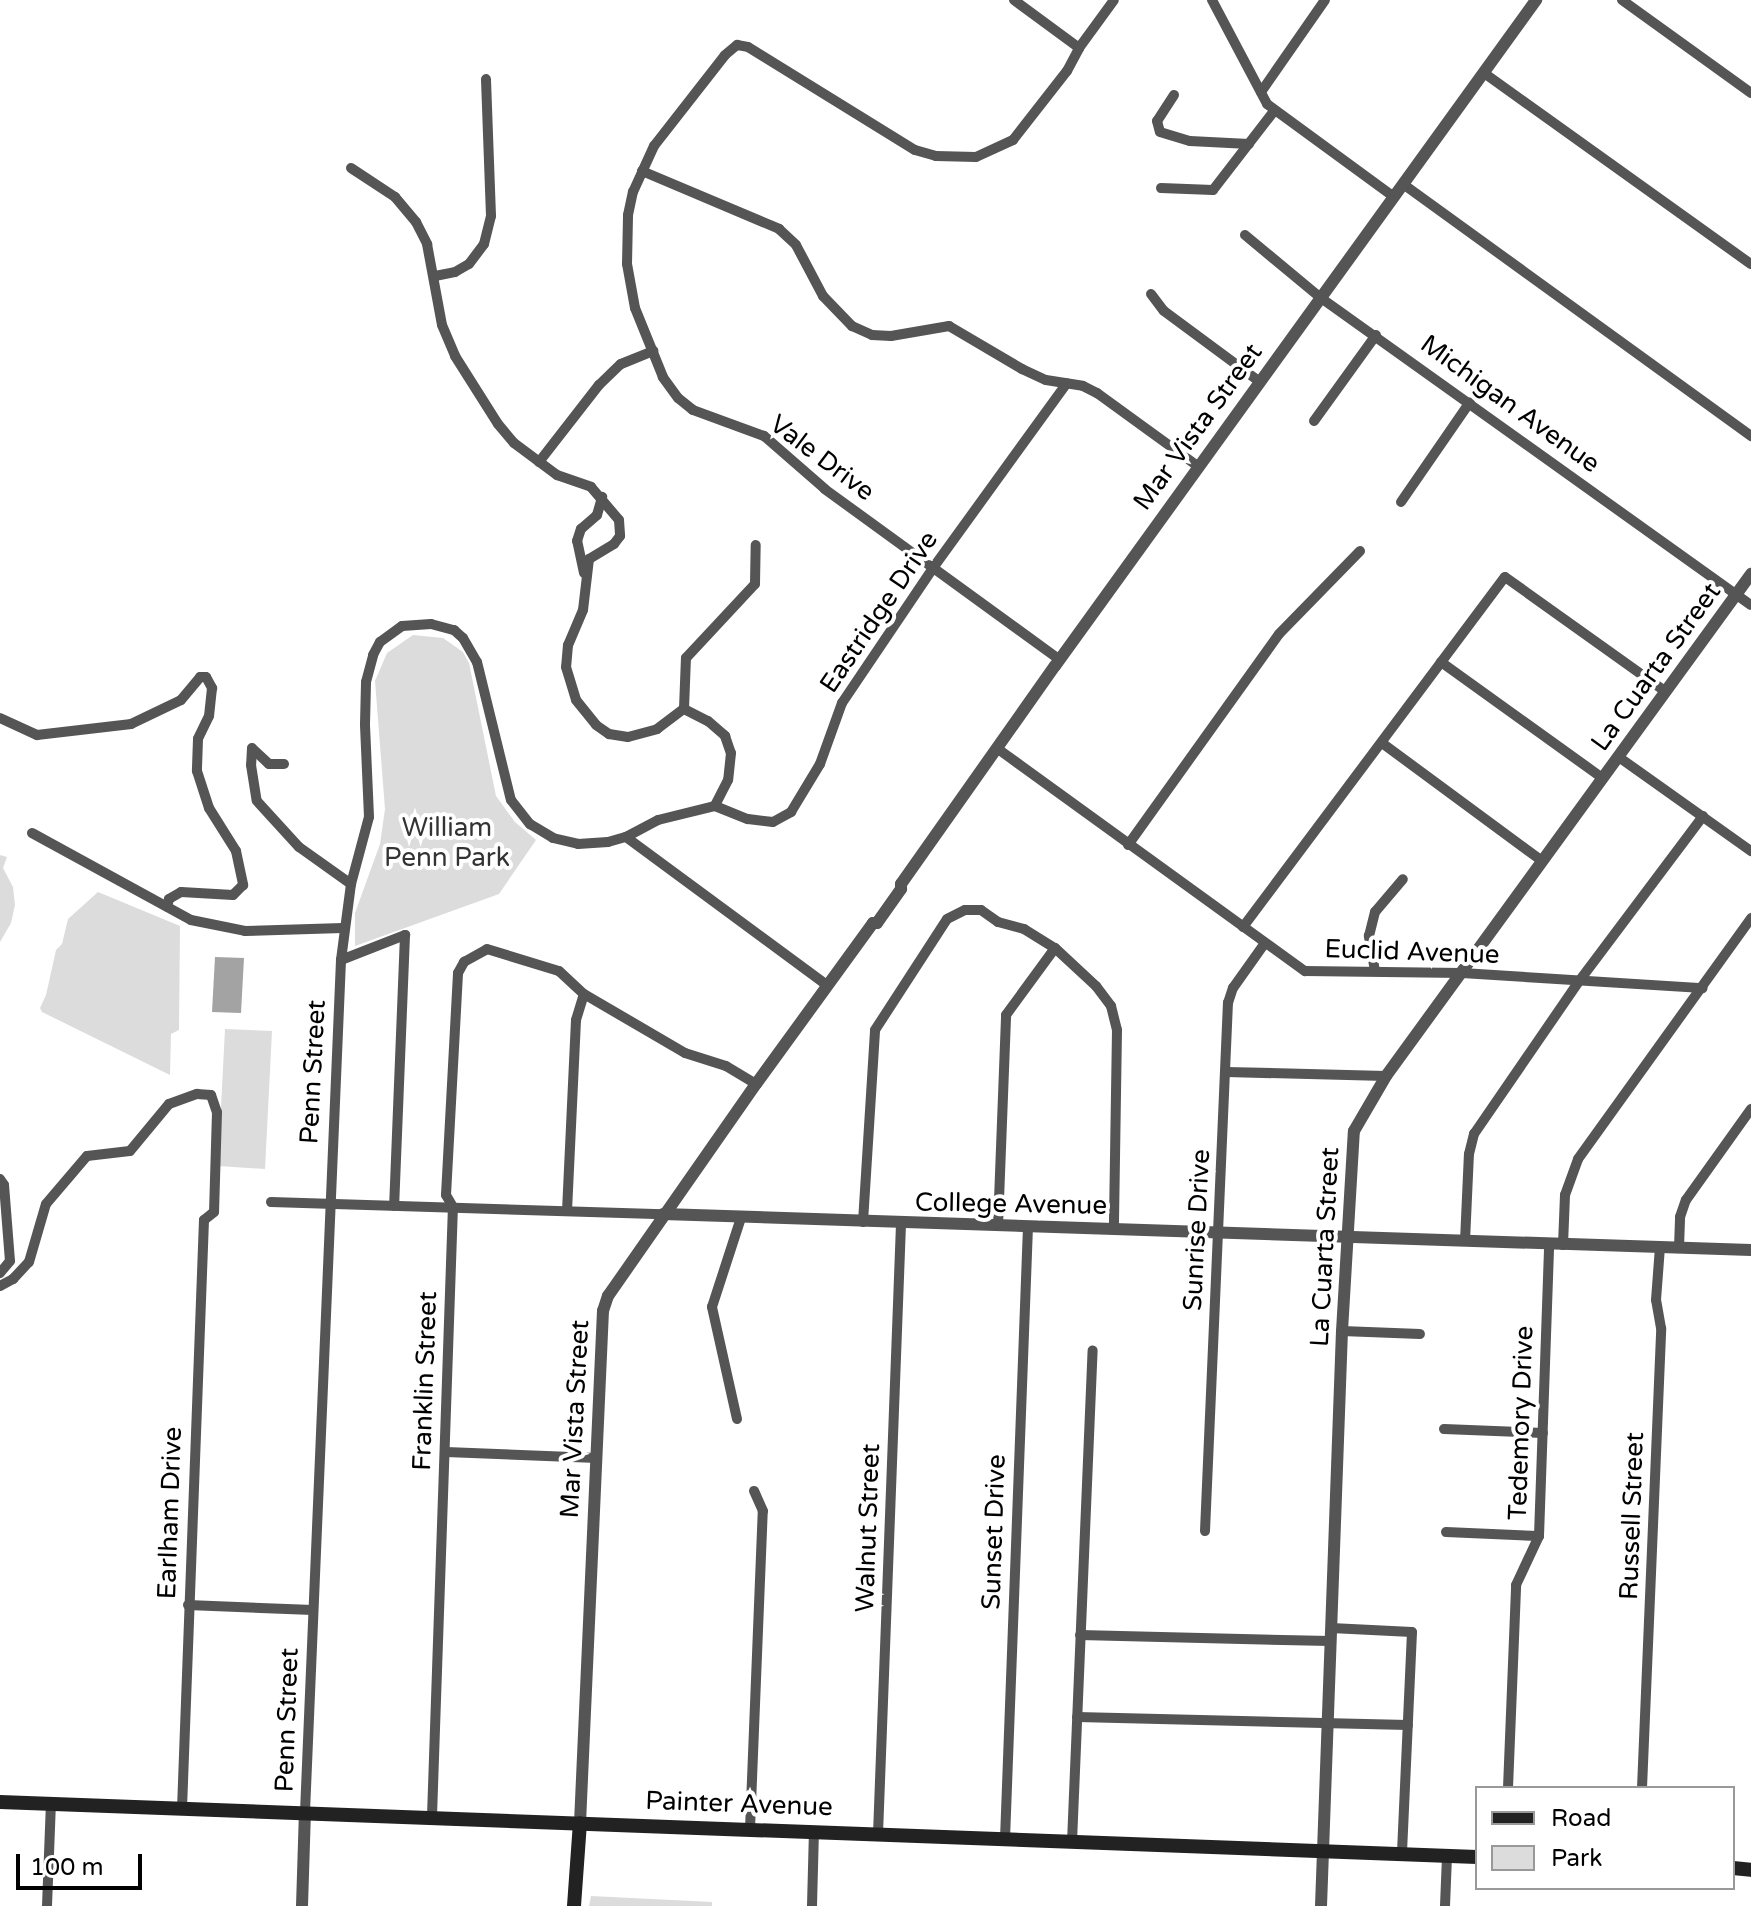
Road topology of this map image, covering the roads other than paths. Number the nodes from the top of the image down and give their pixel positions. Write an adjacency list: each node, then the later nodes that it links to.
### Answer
1 (1014, 0): 7 (street)
2 (1114, 0): 7 (street)
3 (1325, 0): 10 (street)
4 (1536, 0): 8 (street, Mar Vista Street)
5 (1622, 0): 11 (street)
6 (1216, 2): 10 (street)
7 (1079, 48): 16 (street, Vale Drive)
8 (1484, 73): 17 (street, Mar Vista Street); 21 (street)
9 (486, 79): 22 (street)
10 (1261, 92): 13 (street)
11 (1751, 93)
12 (1174, 95): 14 (street)
13 (1274, 111): 14 (street); 19 (street)
14 (1249, 144): 18 (street)
15 (351, 168): 22 (street)
16 (642, 171): 26 (street, Vale Drive); 28 (street)
17 (1403, 184): 19 (street, Mar Vista Street); 31 (street)
18 (1161, 188)
19 (1394, 197): 24 (street, Mar Vista Street)
20 (1245, 235): 24 (street, Michigan Avenue)
21 (1751, 264)
22 (435, 276): 32 (street)
23 (1151, 294): 27 (street)
24 (1321, 298): 25 (street, Michigan Avenue); 27 (street, Mar Vista Street)
25 (1376, 335): 29 (street, Michigan Avenue); 30 (street)
26 (653, 351): 32 (street); 38 (street, Vale Drive)
27 (1260, 382): 33 (street, Mar Vista Street)
28 (1067, 383): 33 (street); 38 (street, Eastridge Drive)
29 (1470, 402): 35 (street); 41 (street, Michigan Avenue)
30 (1314, 421)
31 (1751, 436)
32 (539, 462): 34 (street)
33 (1199, 467): 43 (street, Mar Vista Street)
34 (602, 497): 40 (street); 40 (street)
35 (1401, 502)
36 (756, 545): 46 (street)
37 (1360, 551): 57 (street)
38 (933, 568): 43 (street, Vale Drive); 53 (street, Eastridge Drive)
39 (1751, 574): 41 (street, La Cuarta Street)
40 (585, 579): 46 (street)
41 (1737, 595): 42 (street, Michigan Avenue); 45 (street, La Cuarta Street)
42 (1751, 605)
43 (1060, 660): 49 (street, Mar Vista Street)
44 (1441, 662): 45 (street); 48 (street); 52 (street)
45 (1665, 691): 50 (street, La Cuarta Street)
46 (684, 709): 53 (street)
47 (0, 718): 62 (street)
48 (1382, 743): 59 (street); 64 (street)
49 (998, 749): 57 (street, Euclid Avenue); 72 (street, Mar Vista Street)
50 (1620, 758): 52 (street, La Cuarta Street); 54 (street)
51 (284, 764): 61 (street)
52 (1601, 777): 59 (street, La Cuarta Street)
53 (715, 806): 56 (street)
54 (1703, 816): 58 (street); 71 (street)
55 (32, 833): 62 (street)
56 (626, 837): 61 (street, Penn Street); 72 (street)
57 (1128, 845): 64 (street, Euclid Avenue)
58 (1751, 851)
59 (1542, 861): 70 (street, La Cuarta Street)
60 (1403, 879): 69 (street)
61 (351, 884): 65 (street, Penn Street)
62 (167, 907): 65 (street)
63 (1751, 918): 73 (street, Tedemory Drive)
64 (1243, 927): 66 (street, Euclid Avenue)
65 (343, 928): 68 (street, Penn Street)
66 (1265, 943): 69 (street, Euclid Avenue); 75 (street, Sunrise Drive)
67 (1055, 948): 87 (street); 89 (street); 91 (street)
68 (341, 960): 81 (street, Penn Street); 82 (street)
69 (1375, 971): 70 (street, Euclid Avenue)
70 (1462, 973): 71 (street, Euclid Avenue); 76 (street, La Cuarta Street)
71 (1580, 980): 73 (street, Euclid Avenue); 94 (street)
72 (827, 985): 77 (street, Mar Vista Street)
73 (1703, 988): 95 (street, Tedemory Drive)
74 (584, 994): 77 (street); 83 (street, Franklin Street); 84 (street)
75 (1226, 1072): 76 (street); 92 (street, Sunrise Drive)
76 (1386, 1076): 93 (street, La Cuarta Street)
77 (756, 1084): 85 (street, Mar Vista Street)
78 (1751, 1109): 97 (street)
79 (0, 1179): 99 (street)
80 (271, 1202): 81 (street, College Avenue)
81 (329, 1204): 82 (street, College Avenue); 114 (street, Penn Street)
82 (394, 1206): 83 (street, College Avenue)
83 (453, 1207): 84 (street, College Avenue); 107 (street, Franklin Street)
84 (567, 1211): 85 (street, College Avenue)
85 (663, 1214): 86 (street, College Avenue); 108 (street, Mar Vista Street)
86 (741, 1218): 87 (street, College Avenue); 104 (street)
87 (863, 1222): 88 (street, College Avenue)
88 (901, 1224): 89 (street, College Avenue); 130 (street, Walnut Street)
89 (998, 1226): 90 (street, College Avenue)
90 (1028, 1226): 91 (street, College Avenue); 131 (street, Sunset Drive)
91 (1114, 1228): 92 (street, College Avenue)
92 (1219, 1232): 93 (street, College Avenue); 110 (street, Sunrise Drive)
93 (1348, 1237): 94 (street, College Avenue); 101 (street, La Cuarta Street)
94 (1465, 1241): 95 (street, College Avenue)
95 (1556, 1245): 96 (street, College Avenue); 106 (street, Tedemory Drive)
96 (1660, 1247): 97 (street, College Avenue); 121 (street, Russell Street)
97 (1679, 1248): 98 (street, College Avenue)
98 (1751, 1250)
99 (0, 1273)
100 (0, 1286): 113 (street, Earlham Drive)
101 (1342, 1331): 102 (street); 116 (street, La Cuarta Street)
102 (1420, 1334)
103 (1093, 1350): 115 (street)
104 (737, 1419)
105 (1444, 1429): 106 (street)
106 (1543, 1433): 112 (street, Tedemory Drive)
107 (446, 1452): 108 (street); 126 (street, Franklin Street)
108 (597, 1458): 127 (street, Mar Vista Street)
109 (754, 1491): 128 (street)
110 (1205, 1531)
111 (1446, 1532): 112 (street)
112 (1539, 1536): 120 (street, Tedemory Drive)
113 (188, 1605): 114 (street); 124 (street, Earlham Drive)
114 (313, 1610): 125 (street, Penn Street)
115 (1080, 1635): 116 (street); 117 (street)
116 (1331, 1635): 118 (street, La Cuarta Street); 119 (street)
117 (1077, 1717): 118 (street); 132 (street)
118 (1327, 1723): 119 (street); 133 (street, La Cuarta Street)
119 (1408, 1725): 134 (street)
120 (1508, 1786)
121 (1642, 1786)
122 (0, 1802): 123 (main road, Painter Avenue)
123 (51, 1804): 124 (main road, Painter Avenue); 137 (street)
124 (182, 1808): 125 (main road, Painter Avenue)
125 (305, 1812): 126 (main road, Painter Avenue); 138 (street, Penn Street)
126 (432, 1816): 127 (main road, Painter Avenue)
127 (580, 1823): 128 (main road, Painter Avenue); 139 (main road, Mar Vista Street)
128 (750, 1829): 129 (main road, Painter Avenue)
129 (814, 1831): 130 (main road, Painter Avenue); 140 (street)
130 (878, 1834): 131 (main road, Painter Avenue)
131 (1005, 1839): 132 (main road, Painter Avenue)
132 (1072, 1842): 133 (main road, Painter Avenue)
133 (1322, 1852): 134 (main road, Painter Avenue); 141 (street, La Cuarta Street)
134 (1402, 1855): 135 (main road, Painter Avenue)
135 (1447, 1856): 136 (main road, Painter Avenue); 142 (street)
136 (1475, 1857)
137 (47, 1906)
138 (302, 1906)
139 (574, 1906)
140 (812, 1906)
141 (1321, 1906)
142 (1445, 1906)

